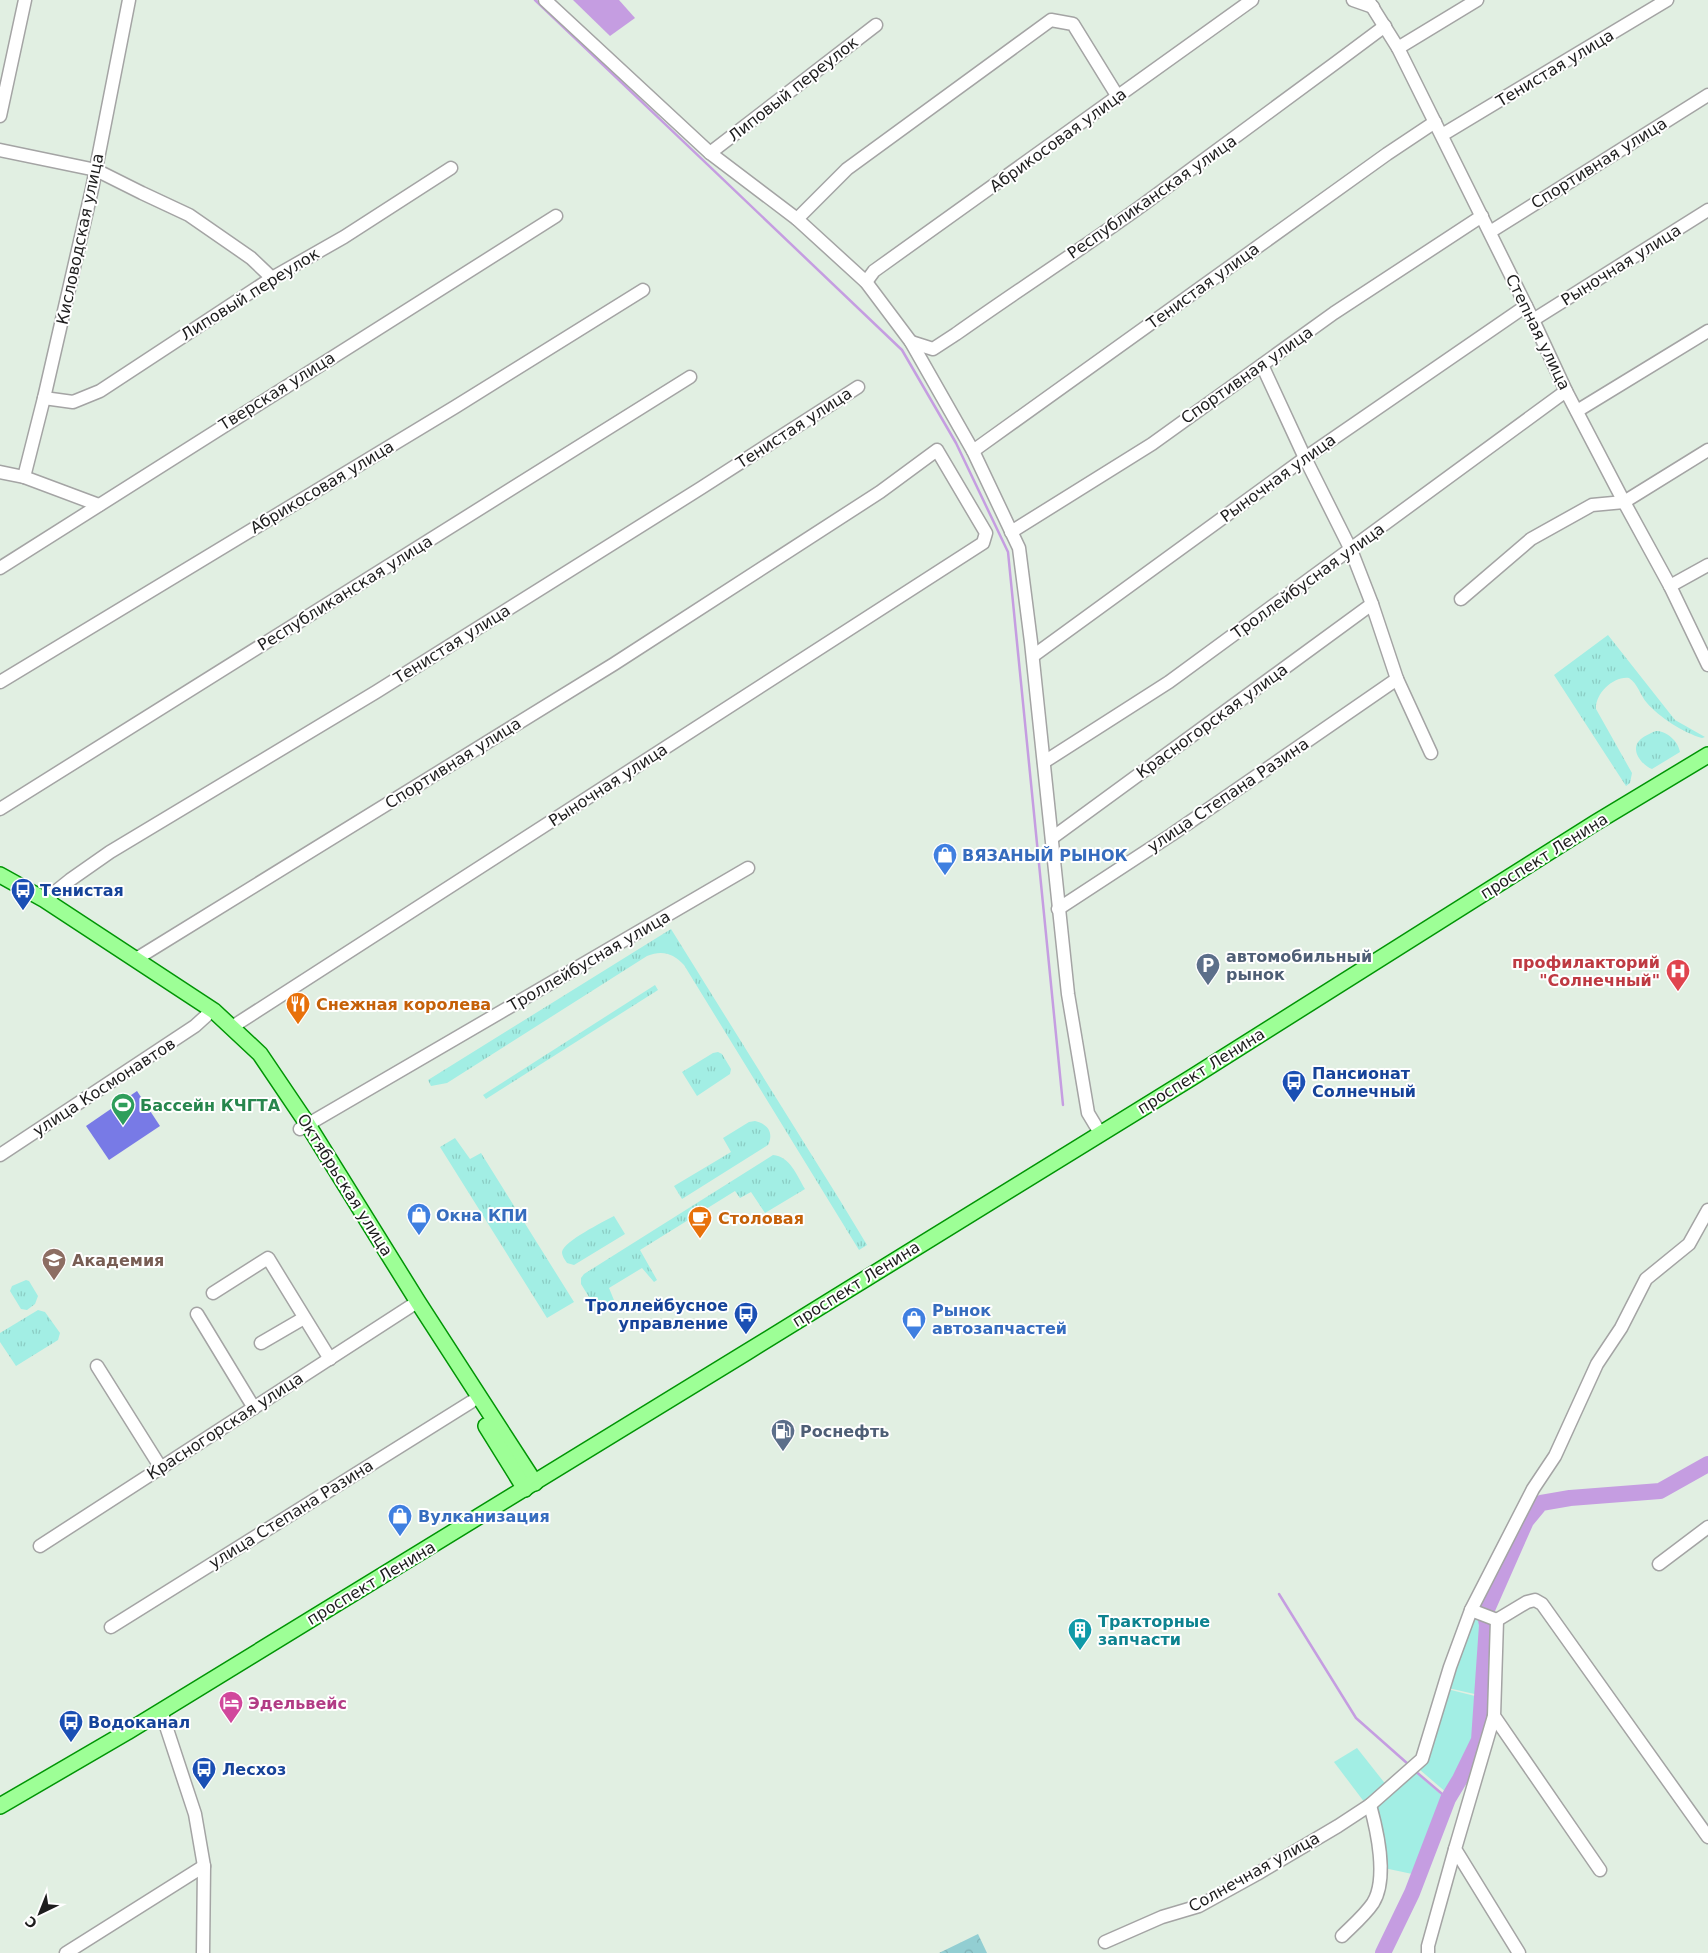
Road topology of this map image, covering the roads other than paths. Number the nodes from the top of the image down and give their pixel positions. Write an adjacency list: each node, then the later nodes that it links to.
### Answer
1 (25, 0): 14 (street)
2 (129, 0): 20 (street, Кисловодская улица)
3 (544, 0): 18 (street)
4 (1252, 0): 13 (street, Абрикосовая улица)
5 (1353, 0): 8 (street)
6 (1477, 0): 11 (street)
7 (1667, 0): 16 (street, Тенистая улица)
8 (1370, 3): 10 (street, Степная улица)
9 (876, 25): 18 (street, Липовый переулок)
10 (1385, 26): 11 (street, Степная улица); 32 (street, Республиканская улица)
11 (1398, 48): 15 (street, Степная улица)
12 (1708, 95): 25 (street, Спортивная улица)
13 (1118, 97): 24 (street); 27 (street, Абрикосовая улица)
14 (0, 116)
15 (1435, 122): 16 (street, Степная улица); 40 (street, Тенистая улица)
16 (1442, 135): 23 (street, Степная улица)
17 (0, 150): 20 (street)
18 (710, 153): 24 (street)
19 (451, 168): 26 (street, Липовый переулок)
20 (96, 170): 26 (street); 37 (street, Кисловодская улица)
21 (1708, 210): 30 (street, Рыночная улица)
22 (556, 216): 45 (street, Тверская улица)
23 (1482, 216): 25 (street, Степная улица); 33 (street, Спортивная улица)
24 (797, 219): 27 (street)
25 (1490, 232): 29 (street, Степная улица)
26 (272, 278): 37 (street, Липовый переулок)
27 (866, 282): 32 (street)
28 (643, 290): 57 (street, Абрикосовая улица)
29 (1526, 306): 30 (street, Степная улица); 41 (street, Рыночная улица)
30 (1533, 320): 36 (street, Степная улица)
31 (1708, 332): 38 (street)
32 (911, 342): 40 (street)
33 (1262, 365): 41 (street); 46 (street, Спортивная улица)
34 (690, 377): 61 (street, Республиканская улица)
35 (858, 387): 66 (street, Тенистая улица)
36 (1566, 391): 38 (street, Степная улица); 48 (street, Троллейбусная улица)
37 (44, 398): 43 (street, Кисловодская улица)
38 (1577, 411): 44 (street, Степная улица)
39 (1708, 450): 44 (street)
40 (973, 451): 46 (street)
41 (1305, 458): 48 (street); 54 (street, Рыночная улица)
42 (0, 472): 43 (street)
43 (24, 478): 45 (street)
44 (1624, 502): 51 (street, Степная улица); 52 (street)
45 (99, 505): 50 (street, Тверская улица)
46 (1011, 532): 54 (street)
47 (983, 543): 68 (street, Спортивная улица); 70 (street, Рыночная улица)
48 (1351, 550): 53 (street); 60 (street, Троллейбусная улица)
49 (1708, 564): 51 (street)
50 (0, 568)
51 (1670, 586): 55 (street, Степная улица)
52 (1461, 599)
53 (1372, 604): 56 (street); 62 (street, Красногорская улица)
54 (1033, 656): 60 (street)
55 (1708, 665)
56 (1397, 679): 58 (street); 67 (street, улица Степана Разина)
57 (0, 682)
58 (1431, 753)
59 (1708, 755): 72 (main road, проспект Ленина)
60 (1044, 762): 62 (street)
61 (0, 809)
62 (1052, 838): 67 (street)
63 (748, 868): 71 (street, Троллейбусная улица)
64 (0, 875): 66 (main road, Октябрьская улица)
65 (0, 882): 69 (main road, Октябрьская улица)
66 (45, 900): 68 (main road, Октябрьская улица)
67 (1058, 910): 72 (street)
68 (136, 959): 70 (main road, Октябрьская улица)
69 (206, 1016): 71 (main road, Октябрьская улица); 73 (street, улица Космонавтов)
70 (232, 1027): 71 (main road, Октябрьская улица)
71 (304, 1127): 76 (main road, Октябрьская улица); 82 (main road, Октябрьская улица)
72 (1100, 1134): 85 (main road, проспект Ленина)
73 (0, 1155)
74 (1708, 1210): 89 (street)
75 (213, 1293): 78 (street)
76 (411, 1306): 80 (street, Красногорская улица); 82 (main road, Октябрьская улица)
77 (197, 1314): 83 (street)
78 (304, 1318): 79 (street); 80 (street)
79 (261, 1343)
80 (330, 1359): 83 (street, Красногорская улица)
81 (97, 1366): 84 (street)
82 (475, 1399): 85 (main road, Октябрьская улица); 85 (main road, Октябрьская улица); 91 (street, улица Степана Разина)
83 (254, 1408): 84 (street, Красногорская улица)
84 (161, 1468): 87 (street, Красногорская улица)
85 (530, 1486): 92 (main road, проспект Ленина)
86 (1708, 1527): 88 (street)
87 (40, 1546)
88 (1658, 1564)
89 (1475, 1612): 90 (street); 94 (street, Солнечная улица)
90 (1497, 1620): 93 (street); 96 (street)
91 (111, 1627)
92 (161, 1711): 95 (main road, проспект Ленина); 98 (street)
93 (1494, 1716): 97 (street); 99 (street)
94 (1370, 1805): 100 (street); 101 (street, Солнечная улица)
95 (0, 1806)
96 (1708, 1837)
97 (1455, 1849): 104 (street); 105 (street)
98 (204, 1866): 102 (street); 103 (street)
99 (1600, 1870)
100 (1342, 1936)
101 (1106, 1942)
102 (66, 1953)
103 (203, 1953)
104 (1428, 1953)
105 (1519, 1953)

